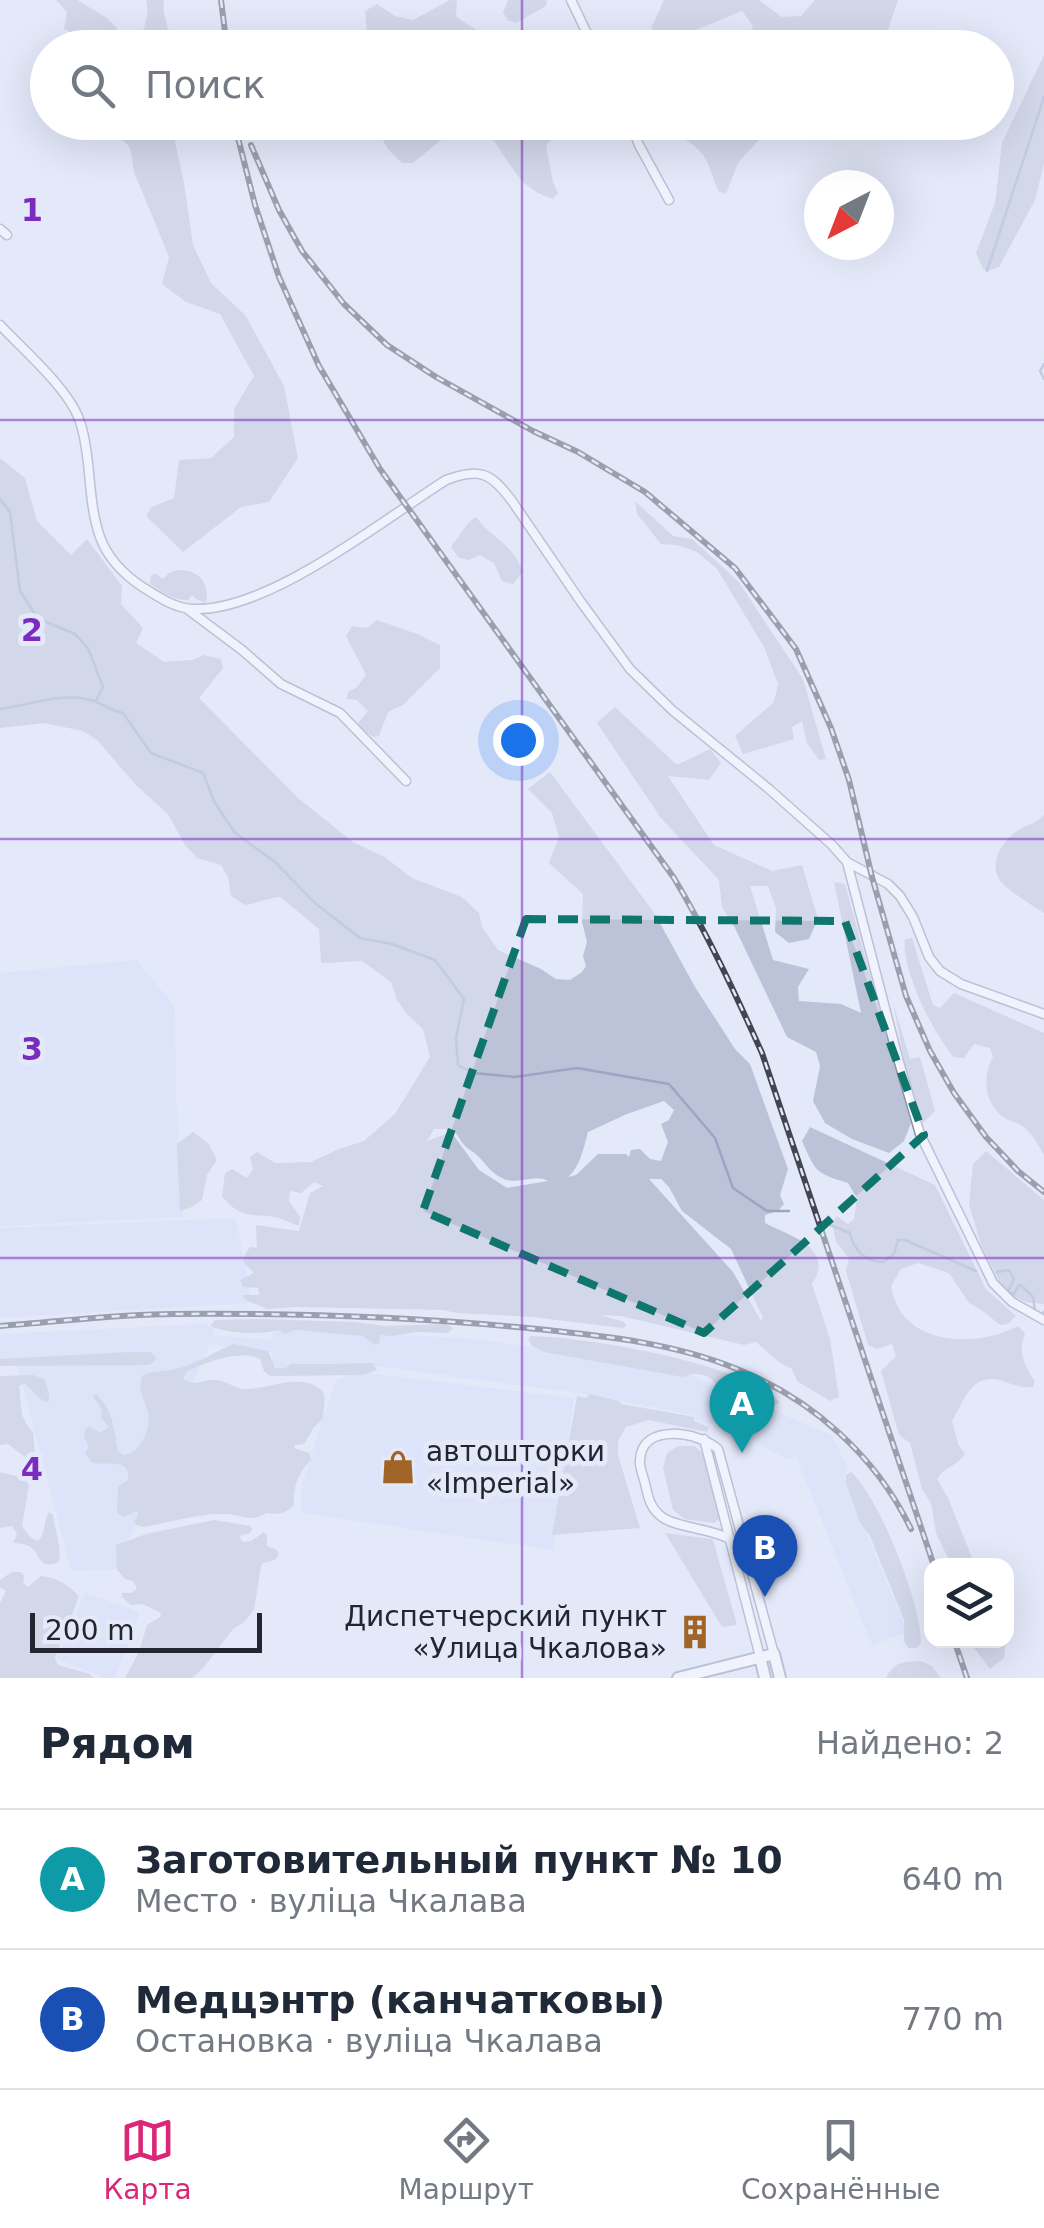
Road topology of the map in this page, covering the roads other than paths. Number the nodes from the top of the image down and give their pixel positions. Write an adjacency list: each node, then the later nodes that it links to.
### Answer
1 (571, 0): 2 (street)
2 (585, 30)
3 (639, 140): 4 (street)
4 (669, 200)
5 (0, 326): 6 (street)
6 (186, 608): 7 (street); 8 (street)
7 (406, 781)
8 (847, 862): 9 (street); 10 (street)
9 (1044, 1014)
10 (1044, 1320)
11 (704, 1439): 12 (street); 12 (street); 13 (street)
12 (730, 1539): 14 (street)
13 (774, 1654): 14 (main road); 17 (main road)
14 (760, 1657): 15 (main road); 16 (main road)
15 (678, 1678)
16 (766, 1678)
17 (780, 1678)

